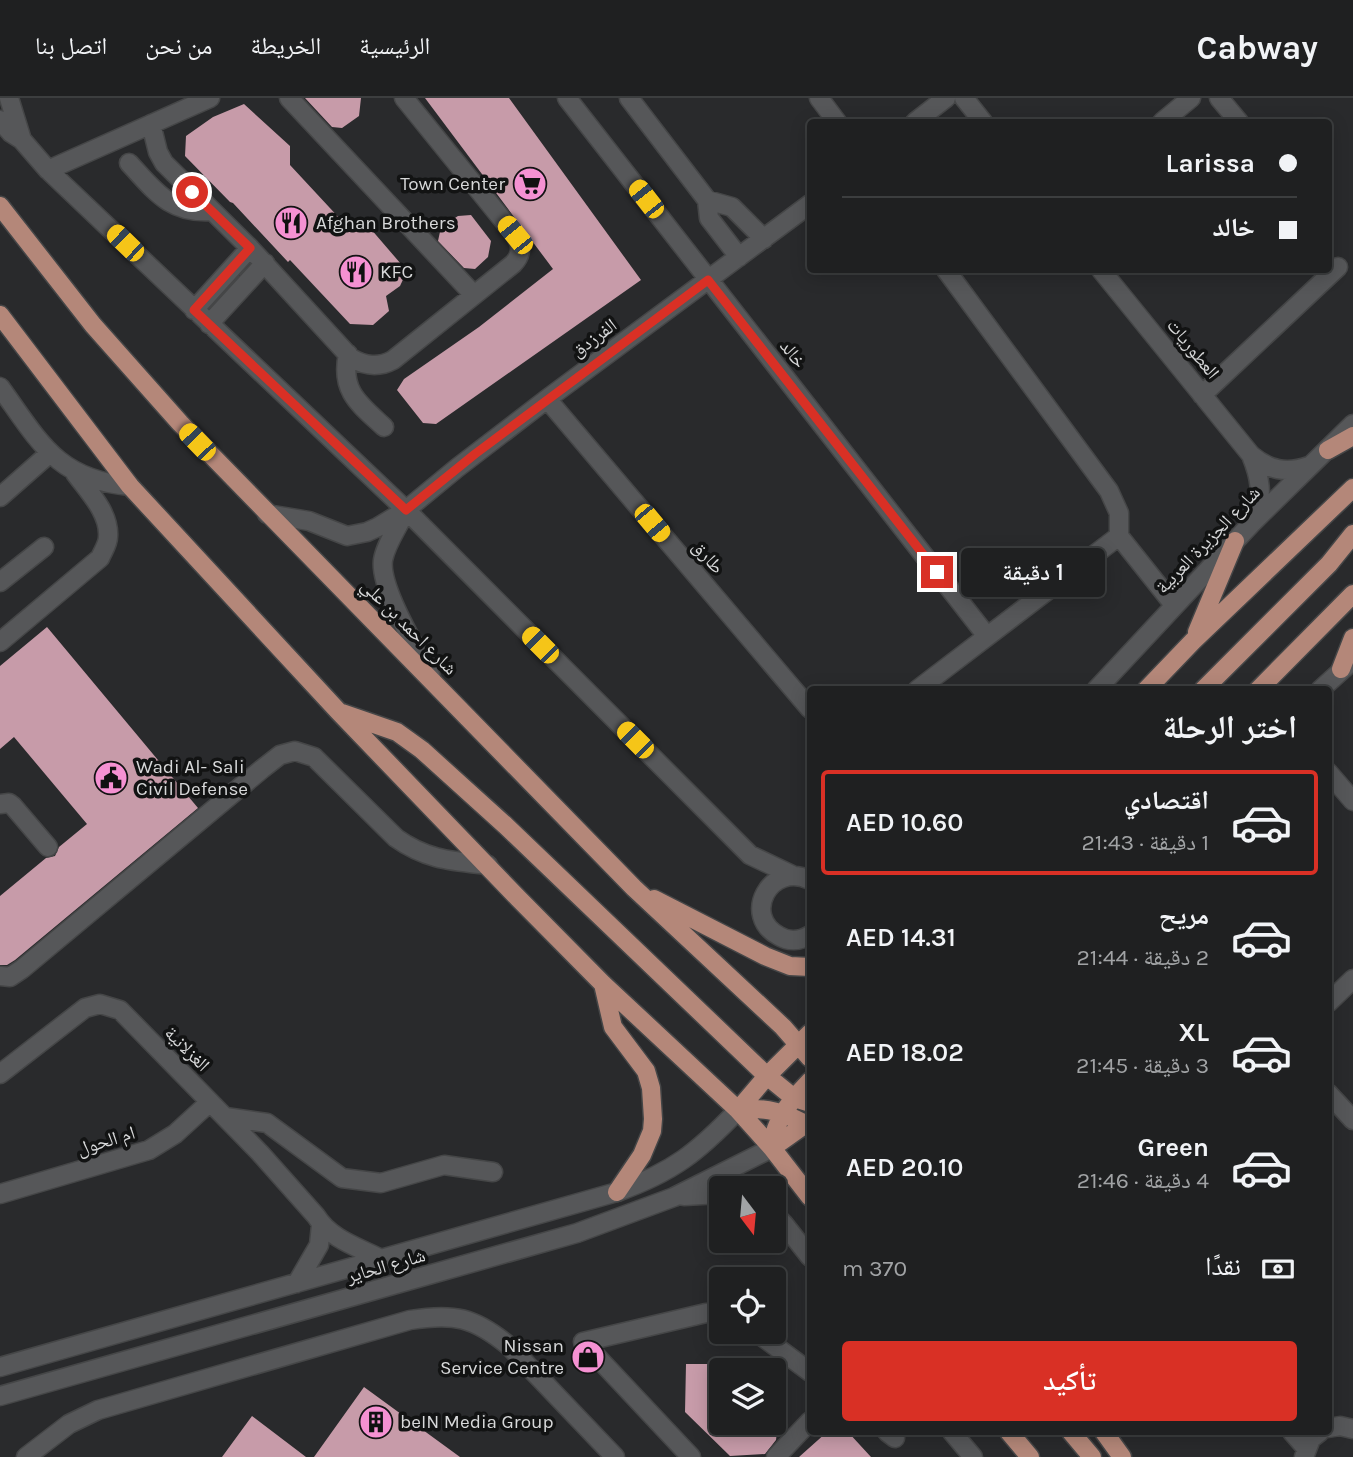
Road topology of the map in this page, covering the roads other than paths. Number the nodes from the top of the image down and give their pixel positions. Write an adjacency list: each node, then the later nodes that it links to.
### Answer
1 (9, 98): 19 (street)
2 (211, 98): 18 (street)
3 (289, 98): 36 (street)
4 (404, 98): 36 (street)
5 (567, 98): 35 (street, خالد)
6 (629, 98): 22 (street)
7 (819, 98): 12 (street)
8 (946, 98): 13 (street)
9 (964, 98): 14 (street)
10 (1191, 98): 15 (street)
11 (1219, 98): 16 (street)
12 (835, 119)
13 (919, 119)
14 (982, 119)
15 (1166, 119)
16 (1236, 119)
17 (0, 120): 19 (street)
18 (151, 124): 21 (street); 25 (street)
19 (22, 140): 21 (street)
20 (129, 163): 25 (street)
21 (48, 170): 37 (street)
22 (707, 200): 26 (street); 28 (street)
23 (0, 206): 56 (main road, شارع احمد بن علي)
24 (807, 206): 26 (street, الفرزدق)
25 (212, 211): 27 (street)
26 (764, 239): 28 (street, الفرزدق)
27 (250, 248): 29 (street); 37 (street)
28 (739, 257): 35 (street, الفرزدق)
29 (265, 264): 39 (street); 40 (street)
30 (1338, 267): 34 (street)
31 (948, 273): 59 (street)
32 (1103, 273): 42 (street, العطوريات)
33 (1332, 273): 42 (street)
34 (1332, 273)
35 (708, 280): 43 (street, الفرزدق); 65 (street, خالد)
36 (474, 295): 40 (street)
37 (194, 310): 39 (street)
38 (0, 315): 52 (main road)
39 (209, 324): 55 (street)
40 (348, 354): 45 (street)
41 (0, 387): 48 (street)
42 (1202, 395): 49 (street, العطوريات)
43 (547, 399): 55 (street, الفرزدق); 77 (street, طارق)
44 (1353, 424): 47 (street, شارع الجزيرة العربية)
45 (384, 427)
46 (1353, 436): 47 (main road)
47 (1328, 450): 50 (street, شارع الجزيرة العربية)
48 (50, 453): 51 (street); 54 (street)
49 (1251, 455): 50 (street, العطوريات); 57 (street, العطوريات)
50 (1311, 465): 57 (street, شارع الجزيرة العربية)
51 (75, 473): 52 (street); 68 (street)
52 (130, 486): 78 (main road)
53 (1353, 488): 67 (main road)
54 (0, 497)
55 (406, 510): 56 (street, الفرزدق); 70 (street, الفرزدق); 83 (street)
56 (267, 514): 70 (main road, شارع احمد بن علي)
57 (1251, 524): 60 (street, شارع الجزيرة العربية)
58 (1353, 534): 74 (main road)
59 (1119, 536): 64 (street); 65 (street)
60 (1235, 541): 64 (street, شارع الجزيرة العربية); 67 (main road)
61 (44, 547): 62 (street)
62 (0, 582)
63 (1353, 594): 75 (main road)
64 (1174, 606): 72 (street, شارع الجزيرة العربية)
65 (986, 635): 71 (street)
66 (1353, 638): 69 (main road)
67 (1193, 641): 73 (main road)
68 (0, 642)
69 (1347, 665): 76 (street)
70 (432, 680): 87 (main road, شارع احمد بن علي)
71 (922, 686)
72 (1100, 686)
73 (1150, 686)
74 (1207, 686)
75 (1262, 686)
76 (1324, 686)
77 (807, 705)
78 (338, 711): 84 (main road); 97 (main road)
79 (1332, 778): 80 (street)
80 (1353, 802)
81 (0, 804): 82 (street)
82 (48, 847)
83 (750, 855): 85 (street); 88 (street)
84 (488, 865): 91 (street); 93 (main road)
85 (792, 875): 86 (street); 88 (street)
86 (807, 879)
87 (634, 888): 90 (main road); 95 (main road, شارع احمد بن علي)
88 (765, 892): 89 (street)
89 (807, 936)
90 (807, 967)
91 (0, 976)
92 (1353, 979): 94 (street)
93 (603, 984): 101 (main road); 109 (main road)
94 (1332, 999)
95 (806, 1045): 97 (main road)
96 (0, 1074): 100 (street, الغزلانية)
97 (767, 1076): 99 (main road); 101 (main road)
98 (1332, 1097): 104 (street)
99 (802, 1100): 102 (main road)
100 (211, 1102): 103 (street, الغزلانية); 111 (street, ام الحول)
101 (738, 1110): 102 (main road); 107 (main road); 109 (street, شارع الحاير)
102 (782, 1112): 105 (main road); 107 (main road)
103 (225, 1117): 108 (street); 114 (street, الغزلانية)
104 (1353, 1120)
105 (807, 1123)
106 (807, 1125): 107 (main road)
107 (772, 1148): 110 (main road); 113 (street, شارع الحاير)
108 (492, 1172)
109 (617, 1192): 117 (street, شارع الحاير)
110 (807, 1193)
111 (0, 1194)
112 (709, 1195): 113 (street)
113 (674, 1197): 123 (street, شارع الحاير)
114 (321, 1225): 117 (street, الغزلانية); 118 (street)
115 (786, 1227): 116 (street)
116 (807, 1253)
117 (381, 1259): 118 (street, شارع الحاير)
118 (297, 1283): 121 (street, شارع الحاير)
119 (709, 1313): 137 (street)
120 (772, 1344): 122 (street)
121 (0, 1367)
122 (807, 1370)
123 (0, 1396)
124 (807, 1424): 138 (street)
125 (1332, 1427): 126 (street)
126 (1353, 1429)
127 (1012, 1435): 141 (main road)
128 (1074, 1435): 142 (main road)
129 (1106, 1435): 143 (main road)
130 (1119, 1435): 144 (main road)
131 (1294, 1435): 134 (street)
132 (1316, 1435): 134 (street)
133 (956, 1437): 139 (street); 140 (street)
134 (1305, 1452)
135 (26, 1457): 136 (street)
136 (615, 1457)
137 (691, 1457)
138 (776, 1457)
139 (949, 1457)
140 (973, 1457)
141 (1030, 1457)
142 (1092, 1457)
143 (1122, 1457)
144 (1128, 1457)

